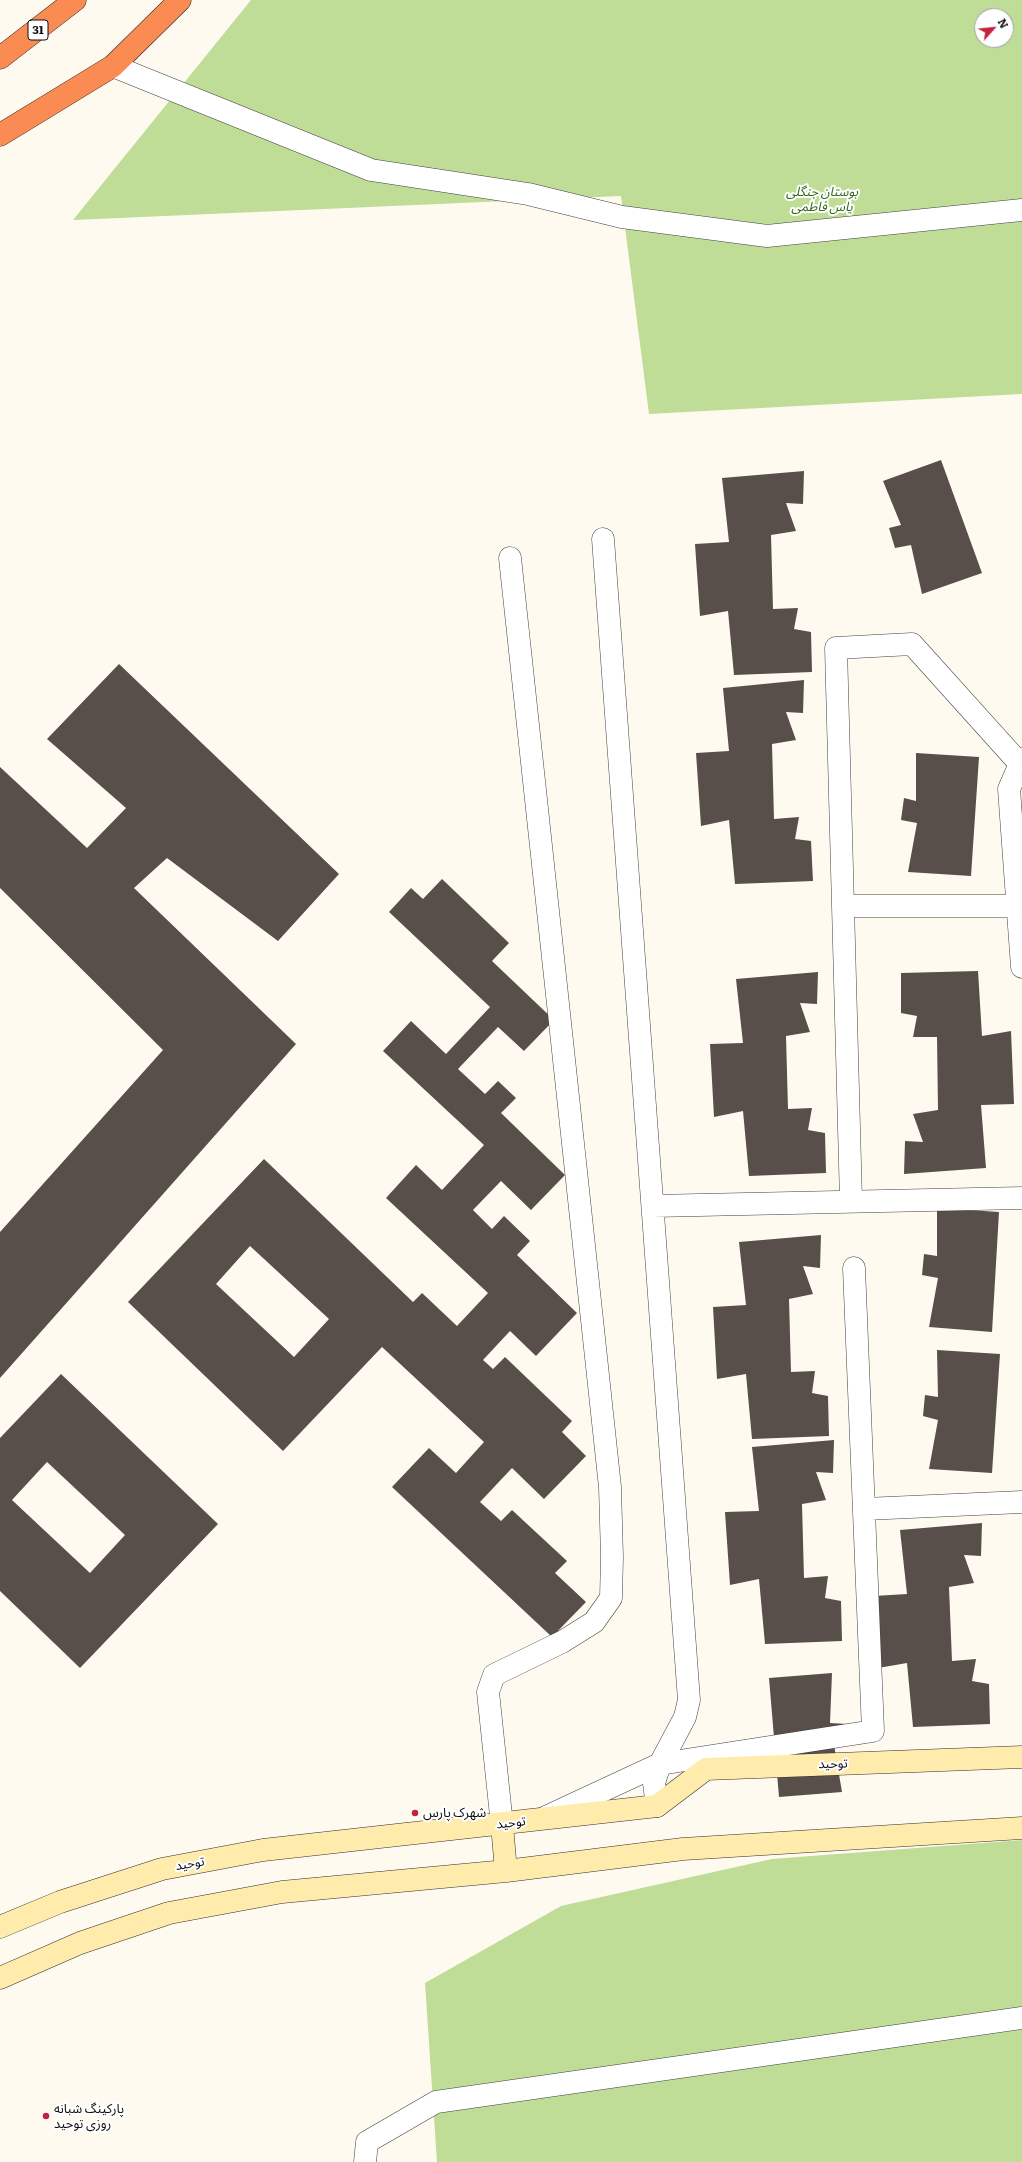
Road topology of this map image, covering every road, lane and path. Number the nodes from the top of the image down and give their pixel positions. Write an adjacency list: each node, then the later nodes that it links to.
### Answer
1 (75, 0): 3 (highway, 31)
2 (180, 0): 4 (highway)
3 (0, 58)
4 (113, 66): 5 (highway); 6 (street)
5 (0, 135)
6 (1022, 210)
7 (603, 539): 15 (street)
8 (510, 558): 23 (street)
9 (1021, 762): 10 (street); 11 (street)
10 (844, 906): 11 (street); 14 (street)
11 (1016, 906): 12 (street)
12 (1022, 967)
13 (1022, 1198): 14 (street)
14 (851, 1201): 15 (street)
15 (653, 1206): 20 (street)
16 (854, 1268): 18 (street)
17 (1022, 1502): 18 (street)
18 (865, 1509): 20 (street)
19 (1022, 1757): 21 (main road, توحید)
20 (660, 1764): 21 (street); 22 (street)
21 (657, 1806): 22 (main road, توحید)
22 (539, 1820): 23 (main road, توحید)
23 (502, 1824): 25 (main road); 26 (main road, توحید)
24 (1022, 1828): 25 (main road)
25 (506, 1871): 27 (main road)
26 (0, 1927)
27 (0, 1978)
28 (1022, 2018): 29 (street)
29 (365, 2162)

